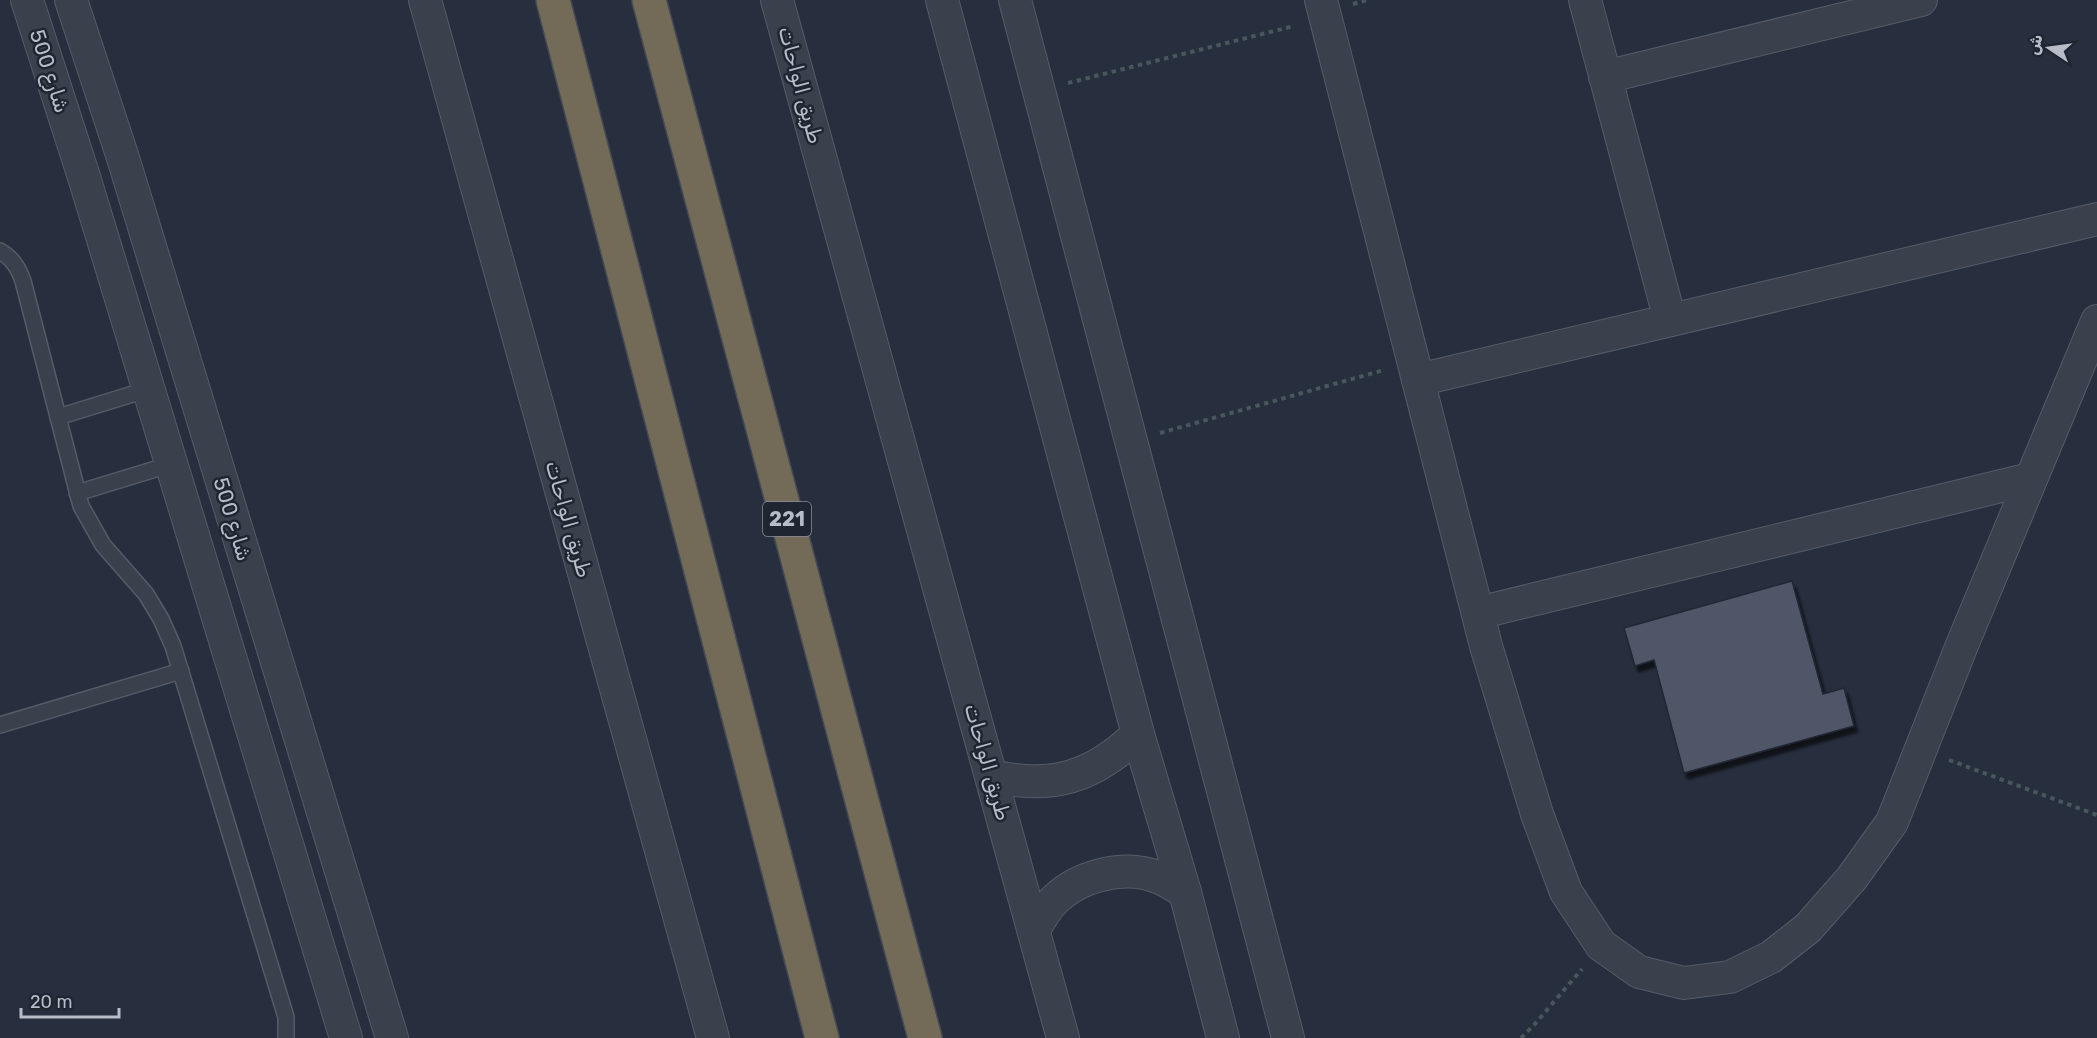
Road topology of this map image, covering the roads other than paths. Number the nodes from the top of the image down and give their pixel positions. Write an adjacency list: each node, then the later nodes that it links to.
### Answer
1 (27, 0): 18 (street, شارع 500)
2 (71, 0): 20 (street, شارع 500)
3 (425, 0): 34 (street, طريق الواحات)
4 (553, 0): 35 (highway)
5 (649, 0): 36 (highway, 221)
6 (777, 0): 28 (street, طريق الواحات)
7 (942, 0): 27 (street)
8 (1015, 0): 39 (street)
9 (1585, 0): 12 (street)
10 (1922, 0): 12 (street)
11 (1323, 9): 17 (street)
12 (1605, 77): 15 (street)
13 (2097, 219): 15 (street)
14 (0, 251): 19 (lane)
15 (1670, 320): 17 (street)
16 (2097, 321): 22 (street)
17 (1416, 371): 24 (street)
18 (149, 389): 19 (lane); 21 (street, شارع 500)
19 (58, 417): 23 (lane)
20 (213, 452): 21 (street); 33 (street, شارع 500)
21 (172, 464): 23 (lane); 32 (street, شارع 500)
22 (2030, 479): 24 (street); 24 (street)
23 (77, 493): 25 (lane)
24 (1478, 613)
25 (181, 671): 26 (lane); 31 (lane)
26 (0, 725)
27 (1138, 734): 28 (street); 29 (street)
28 (992, 776): 30 (street, طريق الواحات)
29 (1185, 892): 30 (street); 38 (street)
30 (1034, 928): 37 (street, طريق الواحات)
31 (286, 1038)
32 (346, 1038)
33 (392, 1038)
34 (713, 1038)
35 (822, 1038)
36 (925, 1038)
37 (1063, 1038)
38 (1223, 1038)
39 (1288, 1038)

